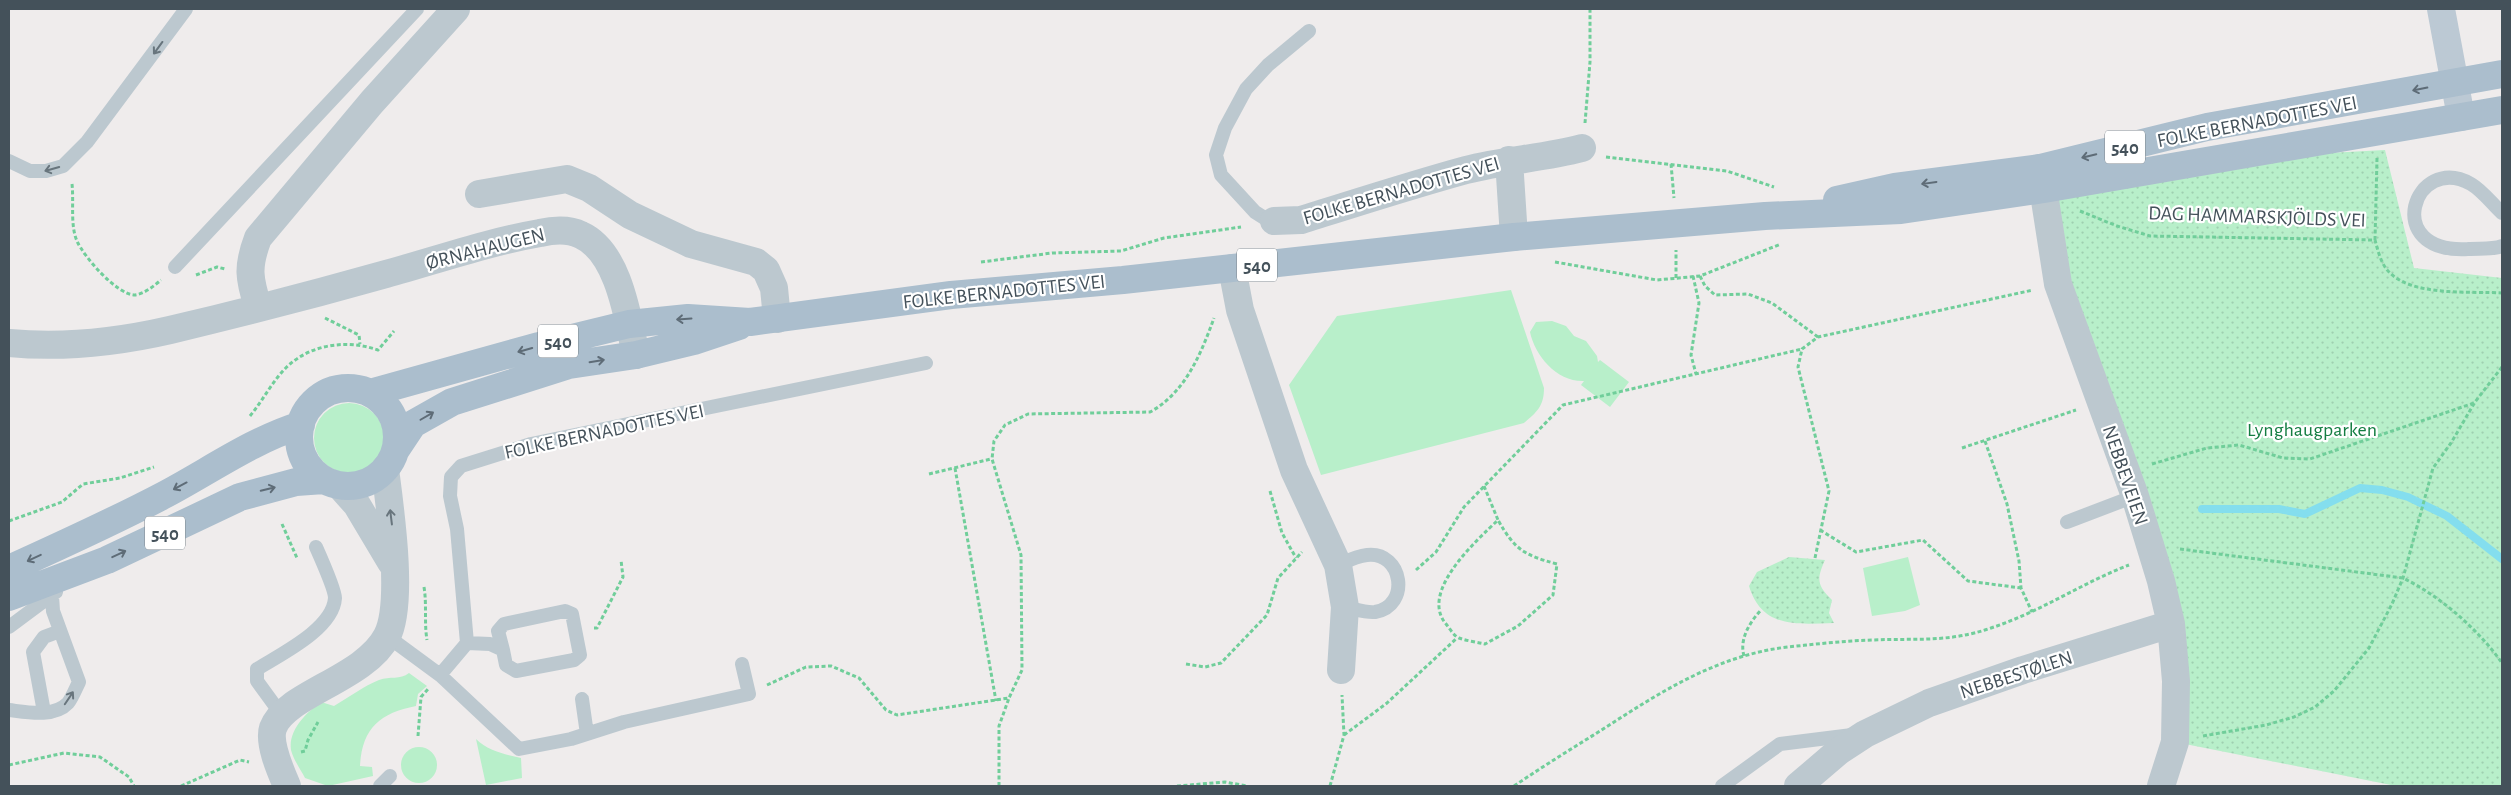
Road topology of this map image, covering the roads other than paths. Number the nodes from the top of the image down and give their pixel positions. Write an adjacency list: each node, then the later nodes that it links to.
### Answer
1 (186, 9): 12 (lane, one-way to 12)
2 (417, 9): 19 (lane)
3 (456, 9): 21 (street)
4 (2441, 9): 7 (main road)
5 (1308, 31): 16 (lane, FOLKE BERNADOTTES VEI)
6 (2494, 76): 7 (main road, FOLKE BERNADOTTES VEI / 540)
7 (2455, 82): 9 (main road); 13 (main road, FOLKE BERNADOTTES VEI / 540, one-way to 13)
8 (2502, 110): 9 (main road, 540)
9 (2461, 117): 13 (main road, FOLKE BERNADOTTES VEI / 540)
10 (1582, 148): 11 (street, FOLKE BERNADOTTES VEI)
11 (1509, 160): 16 (street, FOLKE BERNADOTTES VEI); 17 (street, FOLKE BERNADOTTES VEI)
12 (9, 161)
13 (2042, 178): 17 (main road, FOLKE BERNADOTTES VEI / 540); 32 (street, NEBBEVEIEN)
14 (479, 194): 22 (street)
15 (2502, 213): 18 (lane)
16 (1274, 221)
17 (1514, 237): 20 (main road, FOLKE BERNADOTTES VEI / 540)
18 (2502, 246)
19 (175, 267)
20 (1232, 268): 22 (main road, FOLKE BERNADOTTES VEI / 540); 35 (street)
21 (258, 307): 24 (street, ØRNAHAUGEN); 25 (street, ØRNAHAUGEN)
22 (778, 319): 23 (main road, FOLKE BERNADOTTES VEI / 540)
23 (750, 322): 24 (main road, FOLKE BERNADOTTES VEI / 540, one-way to 24); 26 (main road, FOLKE BERNADOTTES VEI / 540)
24 (629, 324): 26 (street, ØRNAHAUGEN); 28 (main road, FOLKE BERNADOTTES VEI / 540, one-way to 28)
25 (9, 343)
26 (636, 355): 30 (main road, FOLKE BERNADOTTES VEI / 540, one-way to 26)
27 (926, 363): 46 (lane, FOLKE BERNADOTTES VEI)
28 (370, 393): 29 (main road, 540); 30 (main road)
29 (301, 424): 31 (main road); 37 (main road, 540, one-way to 37)
30 (390, 460): 31 (main road, 540); 36 (street, one-way to 30)
31 (332, 483): 36 (street); 38 (main road, 540, one-way to 31)
32 (2135, 496): 33 (lane); 42 (street, NEBBEVEIEN)
33 (2067, 522)
34 (316, 546): 54 (lane)
35 (1338, 564): 41 (street); 41 (lane)
36 (394, 566): 45 (street)
37 (9, 569)
38 (81, 571): 39 (lane); 40 (main road, 540)
39 (52, 596): 43 (lane); 44 (lane)
40 (9, 597)
41 (1345, 607): 49 (street)
42 (2171, 624): 56 (street, NEBBESTØLEN); 62 (street, NEBBEVEIEN)
43 (9, 628)
44 (60, 631): 53 (lane); 53 (lane, one-way to 44)
45 (387, 636): 50 (lane); 54 (street)
46 (467, 642): 47 (lane); 50 (lane)
47 (503, 650): 47 (lane)
48 (742, 664): 55 (lane)
49 (1341, 670)
50 (440, 675): 55 (lane)
51 (582, 699): 55 (lane)
52 (9, 710): 53 (lane)
53 (44, 712)
54 (281, 714): 58 (street)
55 (587, 734)
56 (1865, 734): 60 (lane, NEBBESTØLEN); 61 (street, NEBBESTØLEN)
57 (390, 776): 59 (lane)
58 (287, 786)
59 (380, 786)
60 (1722, 786)
61 (1798, 786)
62 (2161, 786)

